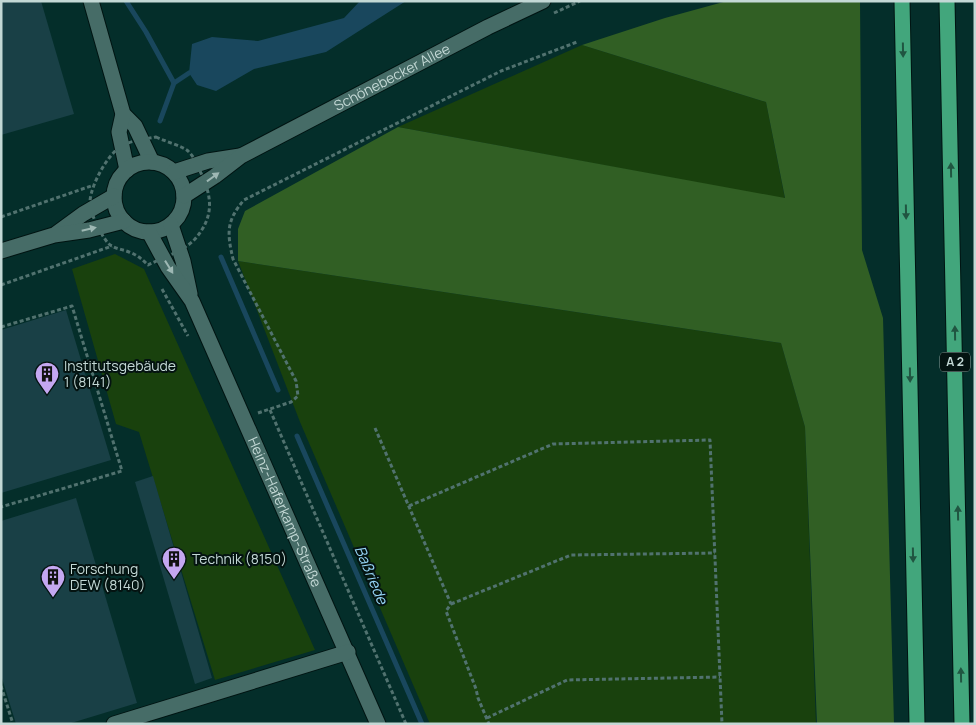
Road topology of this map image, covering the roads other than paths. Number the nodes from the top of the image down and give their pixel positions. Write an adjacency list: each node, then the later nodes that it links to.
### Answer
1 (90, 1): 5 (street)
2 (543, 1): 6 (street, Schönebecker Allee)
3 (902, 1): 21 (highway, one-way to 21)
4 (948, 1): 22 (highway, A 2, one-way to 4)
5 (123, 114): 7 (street); 8 (street)
6 (241, 156): 9 (street, Schönebecker Allee); 11 (street, Schönebecker Allee, one-way to 6)
7 (152, 162): 8 (street); 9 (street)
8 (127, 170): 10 (street)
9 (174, 172): 11 (street)
10 (114, 196): 12 (street); 15 (street)
11 (184, 196): 13 (street)
12 (124, 221): 14 (street); 15 (street, one-way to 12)
13 (171, 225): 14 (street); 17 (street, Heinz-Haferkamp-Straße)
14 (149, 232): 17 (street, Heinz-Haferkamp-Straße, one-way to 17)
15 (54, 235): 16 (street)
16 (1, 252)
17 (192, 301): 18 (street, Heinz-Haferkamp-Straße)
18 (348, 652): 19 (street); 20 (street, Heinz-Haferkamp-Straße)
19 (114, 724)
20 (378, 724)
21 (917, 724)
22 (962, 724)

